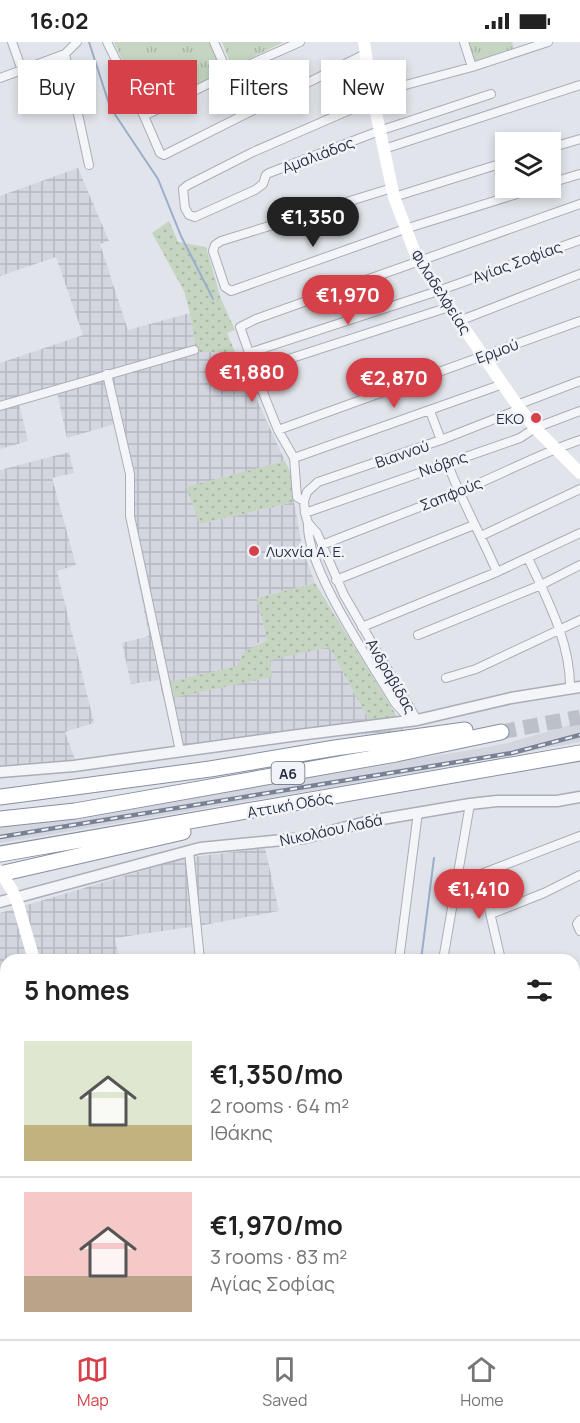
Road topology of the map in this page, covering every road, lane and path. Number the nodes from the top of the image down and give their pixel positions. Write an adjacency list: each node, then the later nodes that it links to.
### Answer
1 (12, 42): 10 (street)
2 (77, 42): 9 (street)
3 (107, 42): 24 (street)
4 (214, 42): 12 (street)
5 (300, 42): 13 (street)
6 (464, 42): 15 (street)
7 (548, 42): 15 (street)
8 (364, 45): 14 (main road, Φιλαδελφείας); 24 (street)
9 (65, 54): 11 (street); 29 (street)
10 (18, 60)
11 (49, 60)
12 (222, 60)
13 (260, 60)
14 (366, 60)
15 (472, 67): 19 (street)
16 (18, 71): 17 (street)
17 (0, 78)
18 (209, 84): 24 (street)
19 (406, 85)
20 (580, 85): 28 (street)
21 (491, 94): 25 (street, Αμαλιάδος)
22 (338, 114): 25 (street, Αμαλιάδος)
23 (376, 114): 25 (main road, Φιλαδελφείας)
24 (144, 116)
25 (380, 131): 28 (main road, Φιλαδελφείας)
26 (580, 139): 27 (street)
27 (561, 145)
28 (384, 149): 33 (main road, Φιλαδελφείας)
29 (89, 165)
30 (495, 165): 33 (street)
31 (580, 174): 32 (street)
32 (561, 180)
33 (393, 192): 36 (main road, Φιλαδελφείας); 36 (street)
34 (504, 198): 36 (street)
35 (580, 204): 38 (street)
36 (405, 229): 38 (main road, Φιλαδελφείας)
37 (580, 240): 40 (street, Αγίας Σοφίας)
38 (418, 261): 40 (main road, Φιλαδελφείας); 45 (street)
39 (580, 274): 42 (street)
40 (438, 291): 41 (main road, Φιλαδελφείας); 45 (street, Αγίας Σοφίας)
41 (449, 308): 42 (main road, Φιλαδελφείας); 47 (street)
42 (459, 321): 46 (main road, Φιλαδελφείας)
43 (580, 321): 46 (street, Ερμού)
44 (194, 350): 48 (street)
45 (249, 353): 47 (street)
46 (484, 356): 50 (main road, Φιλαδελφείας); 56 (street, Ερμού)
47 (255, 369): 56 (street)
48 (107, 374): 51 (street); 86 (street)
49 (580, 381): 52 (street, Βιαννού)
50 (503, 384): 52 (main road, Φιλαδελφείας); 53 (street)
51 (0, 406)
52 (518, 407): 55 (main road, Φιλαδελφείας); 58 (street, Βιαννού)
53 (430, 411): 58 (street); 60 (street)
54 (580, 411): 55 (street, Νιόβης)
55 (535, 428): 59 (main road, Φιλαδελφείας); 61 (street, Νιόβης)
56 (278, 430): 60 (street)
57 (580, 440): 59 (street, Σαπφούς)
58 (441, 441): 65 (street, Βιαννού)
59 (556, 448): 62 (main road, Φιλαδελφείας); 64 (street, Σαπφούς)
60 (294, 458): 65 (street)
61 (447, 462): 64 (street); 66 (street, Νιόβης)
62 (580, 473)
63 (580, 489): 70 (street)
64 (458, 492): 68 (street); 71 (street, Σαπφούς)
65 (304, 501): 66 (street)
66 (305, 513): 67 (street, Ανδραβίδας)
67 (308, 523): 71 (street, Ανδραβίδας); 83 (street, Ανδραβίδας)
68 (474, 525): 70 (street); 75 (street)
69 (580, 533): 72 (street)
70 (481, 537): 74 (street)
71 (321, 545): 75 (street, Ανδραβίδας)
72 (528, 558): 74 (street); 76 (street)
73 (580, 565): 76 (street)
74 (497, 572): 78 (street)
75 (336, 580): 78 (street, Ανδραβίδας)
76 (541, 585): 79 (street); 80 (street)
77 (580, 620): 79 (street)
78 (362, 627): 84 (street, Ανδραβίδας)
79 (559, 631): 81 (street); 82 (street)
80 (418, 635)
81 (446, 678)
82 (575, 688): 84 (street)
83 (395, 703): 84 (street, Ανδραβίδας); 85 (street)
84 (417, 720): 85 (street)
85 (383, 725): 86 (street)
86 (180, 751): 88 (street)
87 (580, 753): 92 (highway, Αττική Οδός / Α6)
88 (0, 771)
89 (0, 797): 94 (highway, Α6)
90 (580, 797): 91 (street, Νικολάου Λαδά)
91 (470, 804): 93 (street, Νικολάου Λαδά); 108 (street)
92 (255, 811): 97 (highway, Αττική Οδός / Α6); 98 (highway)
93 (418, 812): 96 (street, Νικολάου Λαδά); 107 (street)
94 (3, 819)
95 (580, 836): 102 (street)
96 (189, 851): 100 (street, Νικολάου Λαδά); 106 (street)
97 (0, 854)
98 (0, 872): 100 (main road, bridge)
99 (580, 875): 102 (street)
100 (13, 893): 101 (street, Νικολάου Λαδά); 105 (main road)
101 (0, 902)
102 (490, 914): 109 (street)
103 (580, 920): 104 (street)
104 (580, 931)
105 (32, 954)
106 (199, 954)
107 (400, 954)
108 (444, 954)
109 (500, 954)

